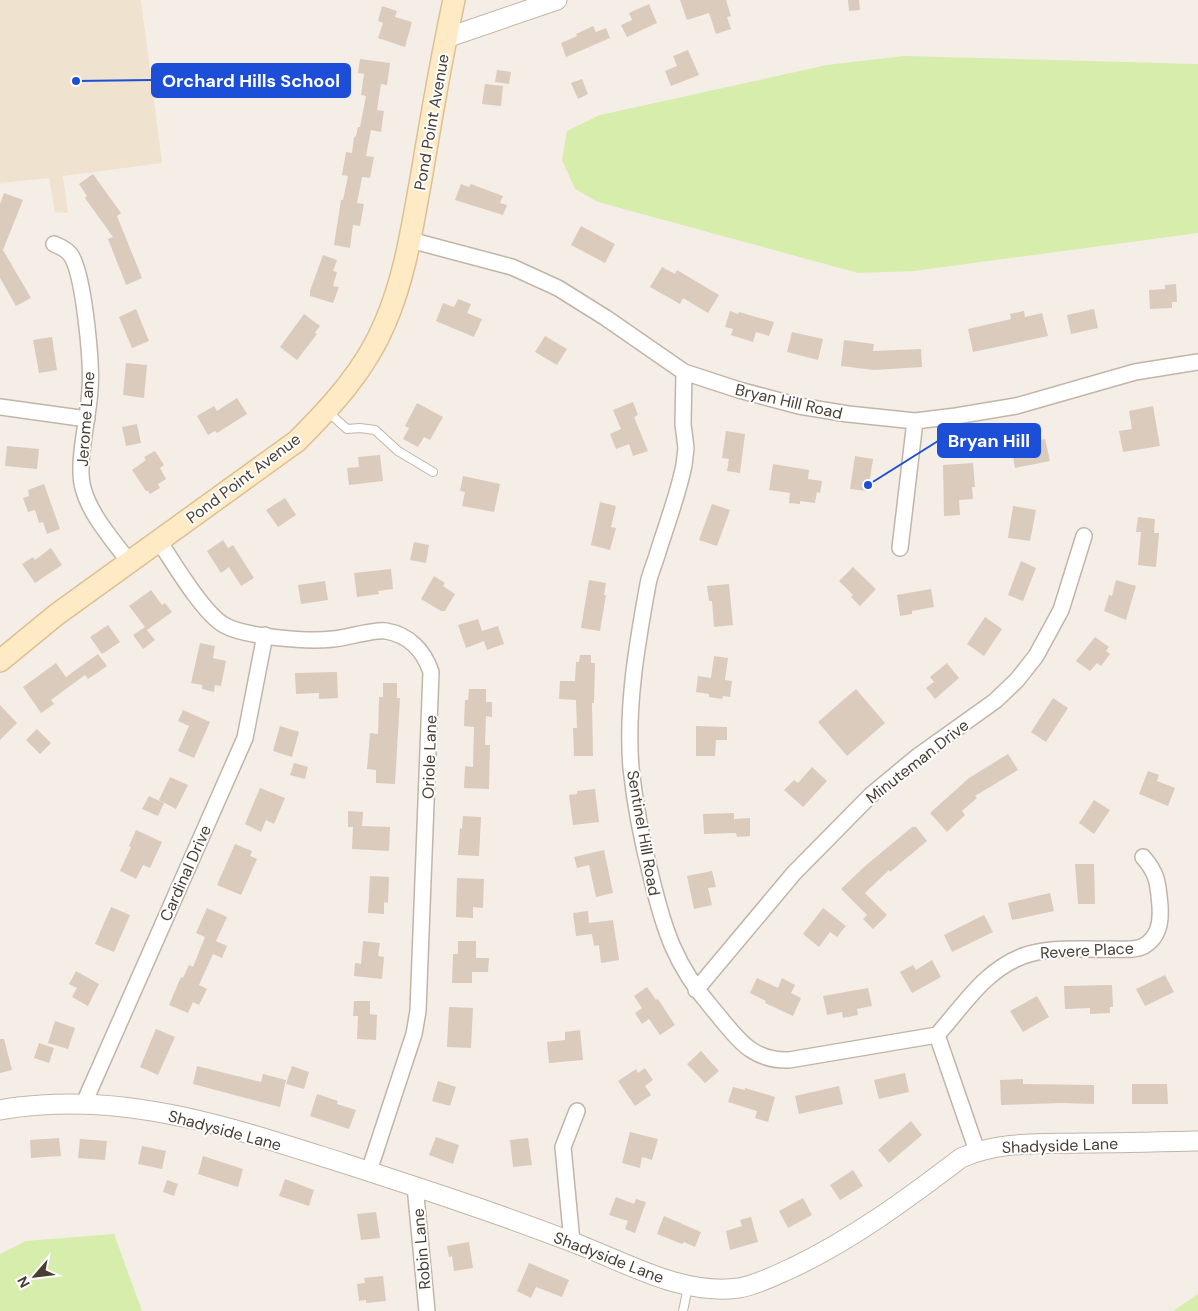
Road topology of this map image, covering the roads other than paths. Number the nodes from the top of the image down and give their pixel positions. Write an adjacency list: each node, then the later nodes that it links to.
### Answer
1 (454, 0): 3 (main road, Pond Point Avenue)
2 (557, 0): 3 (street)
3 (446, 38): 4 (main road, Pond Point Avenue)
4 (410, 240): 7 (street, Bryan Hill Road); 9 (main road, Pond Point Avenue)
5 (54, 244): 10 (street, Jerome Lane)
6 (1198, 362): 11 (street, Bryan Hill Road)
7 (684, 372): 11 (street, Bryan Hill Road); 20 (street, Sentinel Hill Road)
8 (0, 407): 10 (street)
9 (326, 411): 12 (lane); 14 (main road, Pond Point Avenue)
10 (87, 419): 16 (street, Jerome Lane)
11 (915, 421): 15 (street)
12 (433, 472)
13 (1084, 536): 20 (street, Minuteman Drive)
14 (159, 541): 16 (main road, Pond Point Avenue); 17 (street, Oriole Lane)
15 (900, 548)
16 (129, 562): 18 (main road, Pond Point Avenue)
17 (264, 635): 22 (street, Cardinal Drive); 27 (street, Oriole Lane)
18 (0, 661)
19 (1143, 857): 21 (street, Revere Place)
20 (696, 990): 21 (street, Sentinel Hill Road)
21 (937, 1035): 26 (street)
22 (84, 1103): 23 (street, Shadyside Lane); 27 (street, Shadyside Lane)
23 (0, 1110)
24 (577, 1111): 29 (street)
25 (1198, 1142): 26 (street, Shadyside Lane)
26 (977, 1151): 30 (street, Shadyside Lane)
27 (369, 1172): 28 (street, Shadyside Lane)
28 (415, 1186): 29 (street, Shadyside Lane); 31 (street, Robin Lane)
29 (572, 1242): 30 (street, Shadyside Lane)
30 (688, 1287): 32 (lane)
31 (427, 1311)
32 (683, 1311)

